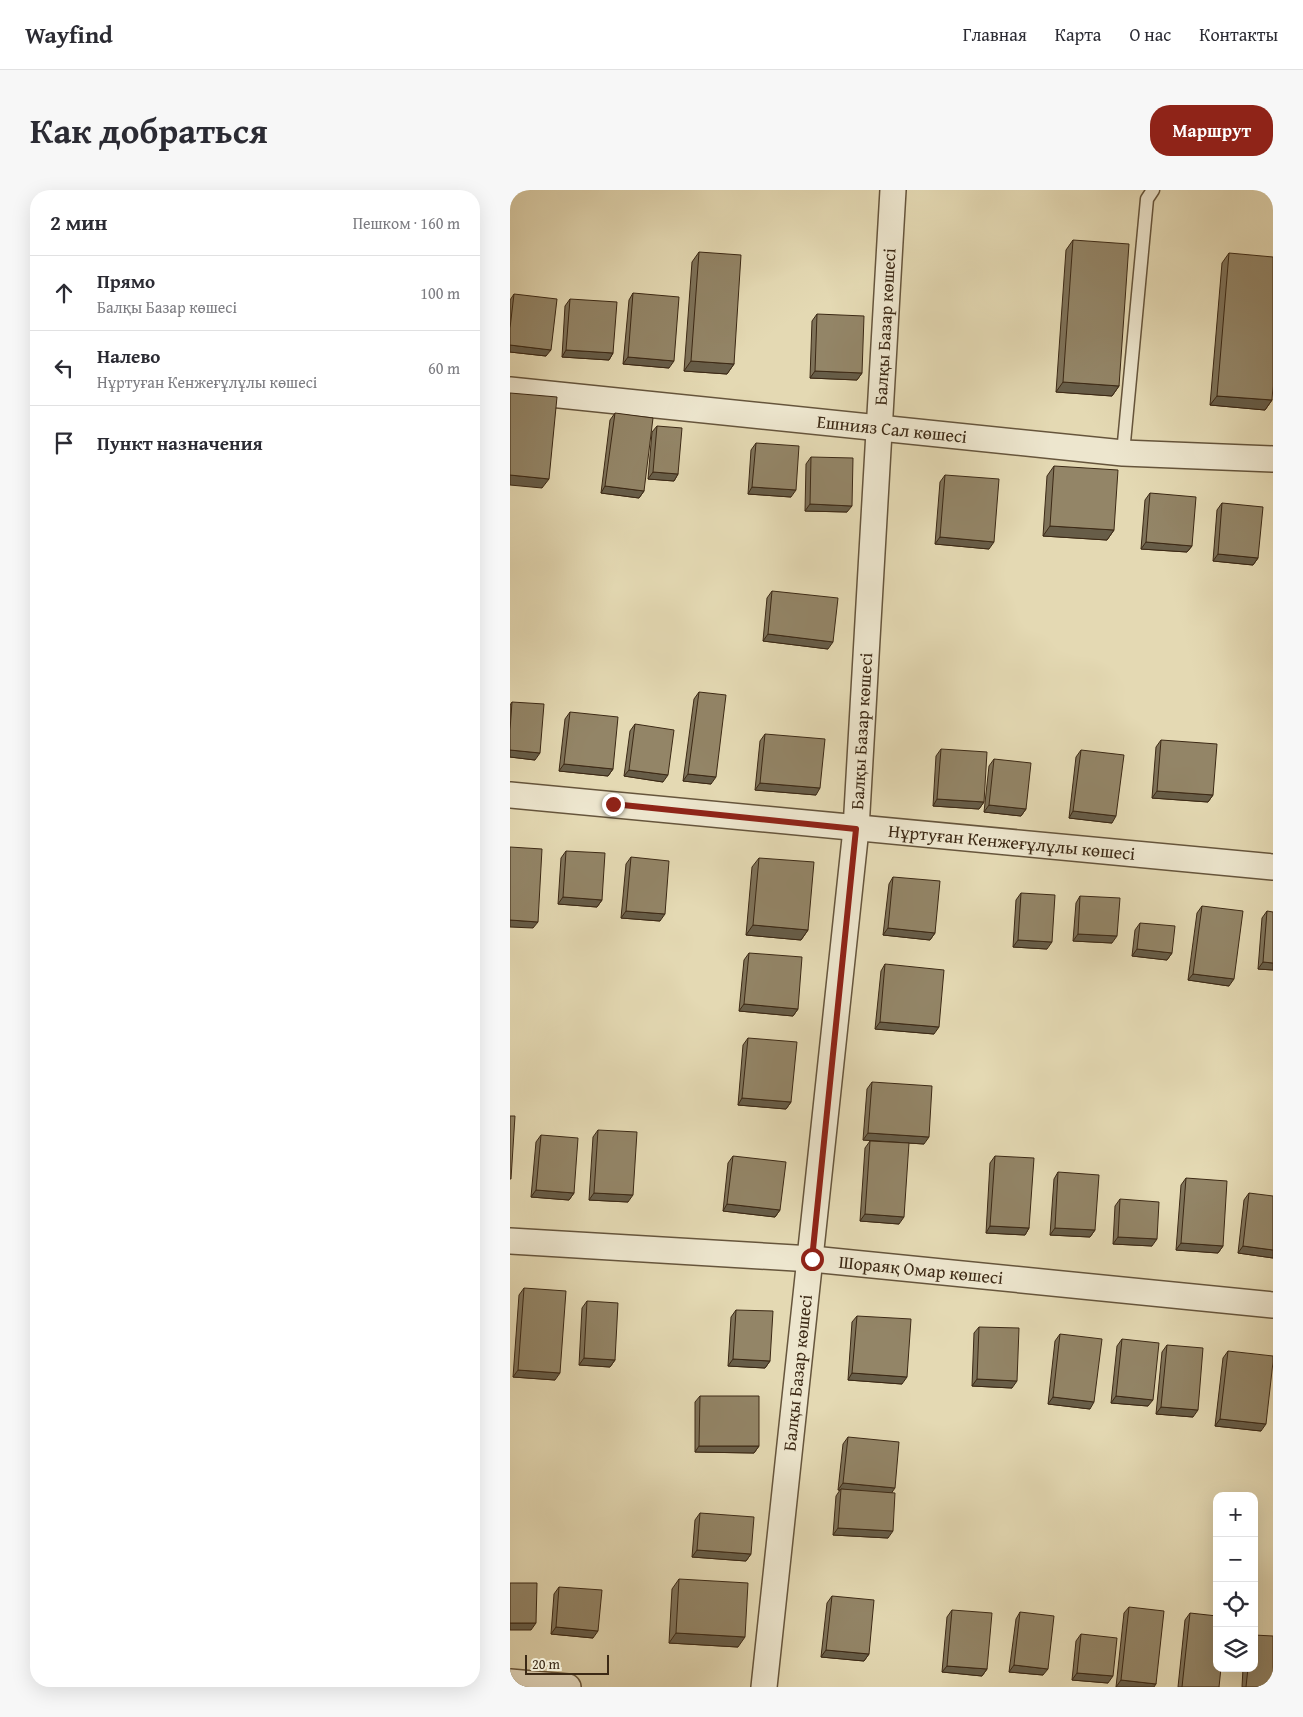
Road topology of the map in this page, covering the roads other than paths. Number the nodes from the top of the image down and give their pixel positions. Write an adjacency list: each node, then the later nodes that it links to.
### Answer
1 (893, 190): 4 (street, Балқы Базар көшесі)
2 (1152, 190): 5 (lane)
3 (510, 390): 4 (street, Ешнияз Сал көшесі)
4 (879, 427): 5 (street, Ешнияз Сал көшесі); 8 (street, Балқы Базар көшесі)
5 (1124, 453): 6 (street, Ешнияз Сал көшесі)
6 (1273, 459)
7 (510, 795): 8 (street, Нұртуған Кенжеғұлұлы көшесі)
8 (856, 829): 9 (street, Нұртуған Кенжеғұлұлы көшесі); 11 (street, Балқы Базар көшесі)
9 (1273, 867)
10 (510, 1241): 11 (street, Шораяқ Омар көшесі)
11 (812, 1259): 12 (street, Шораяқ Омар көшесі); 15 (street, Балқы Базар көшесі)
12 (1273, 1305)
13 (510, 1682): 14 (street)
14 (568, 1687)
15 (764, 1687)

